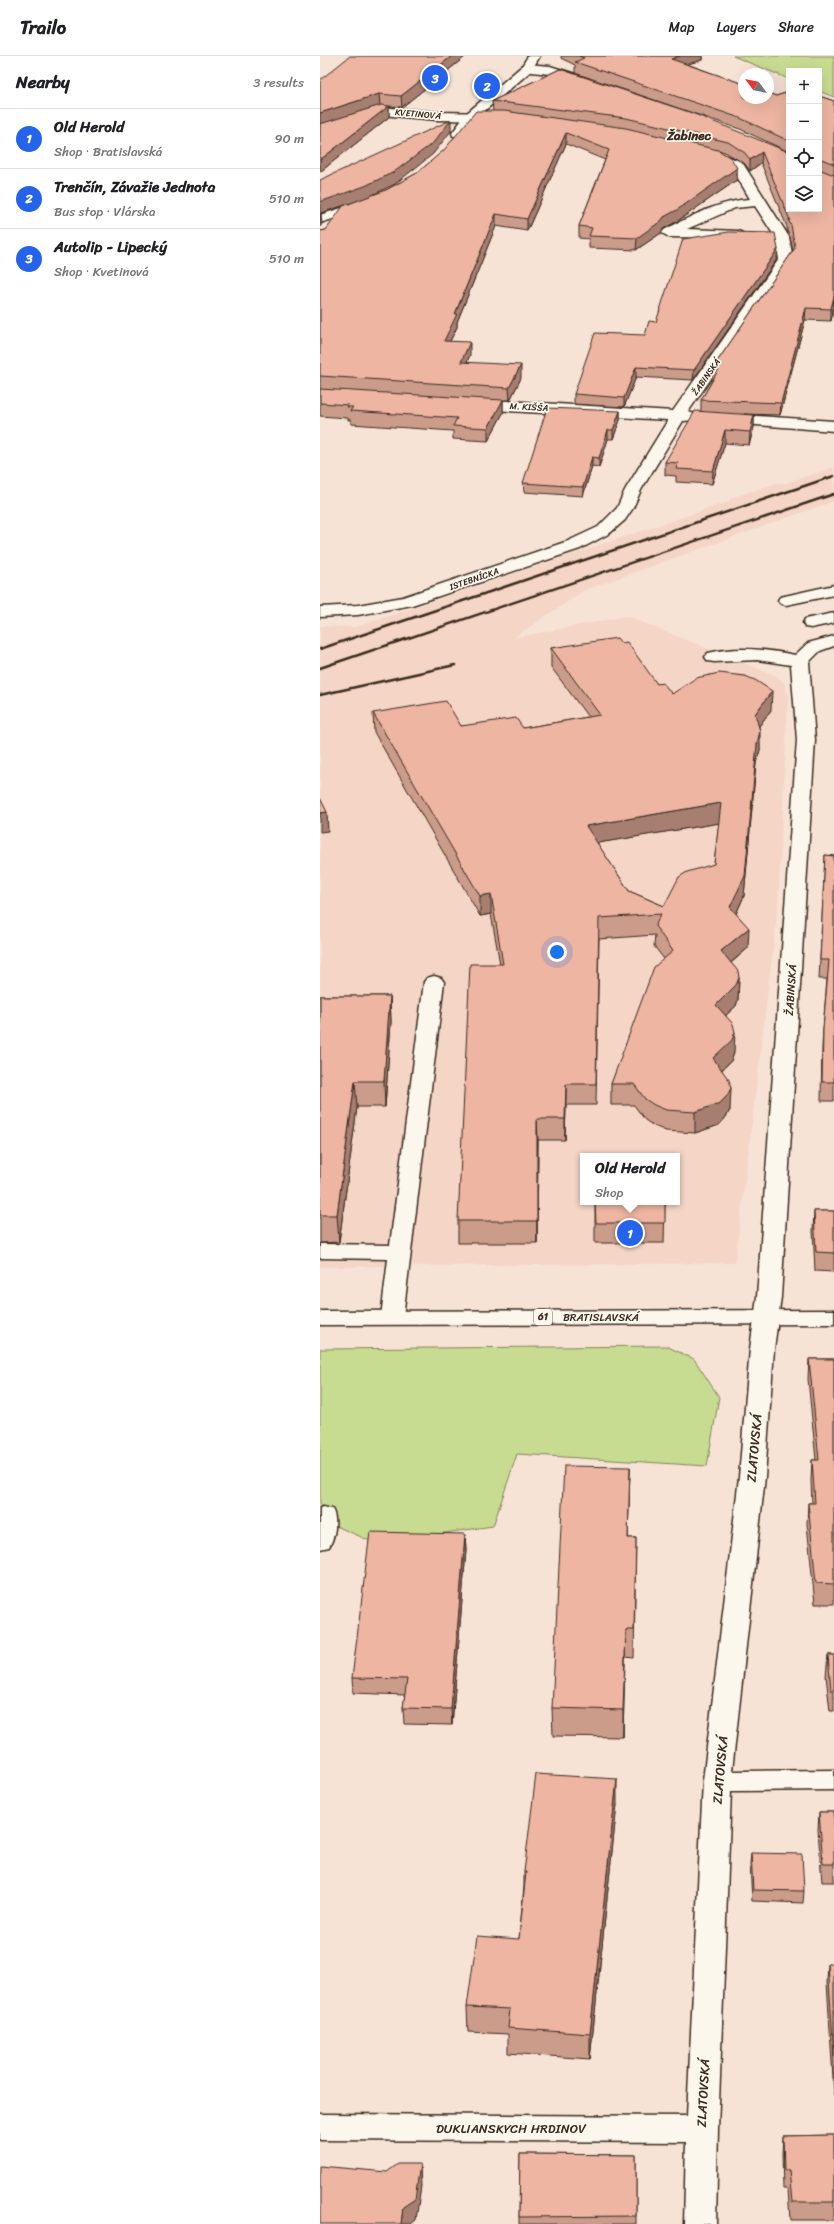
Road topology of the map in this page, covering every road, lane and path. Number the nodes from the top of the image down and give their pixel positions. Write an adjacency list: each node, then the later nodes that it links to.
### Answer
1 (534, 56): 2 (street)
2 (527, 68): 3 (street); 4 (street)
3 (594, 84)
4 (471, 116): 5 (street); 6 (street, KVETINOVÁ); 8 (street)
5 (511, 118)
6 (320, 130)
7 (712, 144): 10 (street)
8 (449, 145)
9 (752, 161): 10 (street)
10 (737, 165): 12 (street, ŽABINSKÁ)
11 (376, 200): 13 (street)
12 (759, 202): 16 (street); 18 (street, ŽABINSKÁ)
13 (338, 214): 14 (street); 15 (street)
14 (320, 219)
15 (324, 232)
16 (752, 236)
17 (767, 236): 18 (street)
18 (782, 237): 20 (street, ŽABINSKÁ)
19 (459, 403): 20 (street, M. KIŠŠA)
20 (678, 416): 21 (street, M. KIŠŠA); 22 (street, ŽABINSKÁ)
21 (834, 426)
22 (619, 517): 25 (street, ISTEBNÍCKA)
23 (834, 590): 24 (lane)
24 (786, 600)
25 (320, 612)
26 (834, 618): 27 (lane)
27 (811, 622)
28 (834, 641): 30 (street)
29 (714, 657): 30 (street)
30 (800, 662): 35 (street, ŽABINSKÁ)
31 (434, 982): 33 (lane)
32 (320, 1252): 33 (lane)
33 (400, 1252): 34 (lane)
34 (392, 1317): 35 (street, BRATISLAVSKÁ / 61); 37 (street, BRATISLAVSKÁ / 61)
35 (766, 1317): 36 (street, BRATISLAVSKÁ / 61); 41 (street, ZLATOVSKÁ)
36 (834, 1317)
37 (320, 1318)
38 (323, 1515): 39 (lane)
39 (320, 1541)
40 (834, 1780): 41 (street)
41 (717, 1781): 43 (street, ZLATOVSKÁ)
42 (320, 2127): 43 (street, DUKLIANSKYCH HRDINOV)
43 (702, 2129): 44 (street, ZLATOVSKÁ)
44 (700, 2224)

